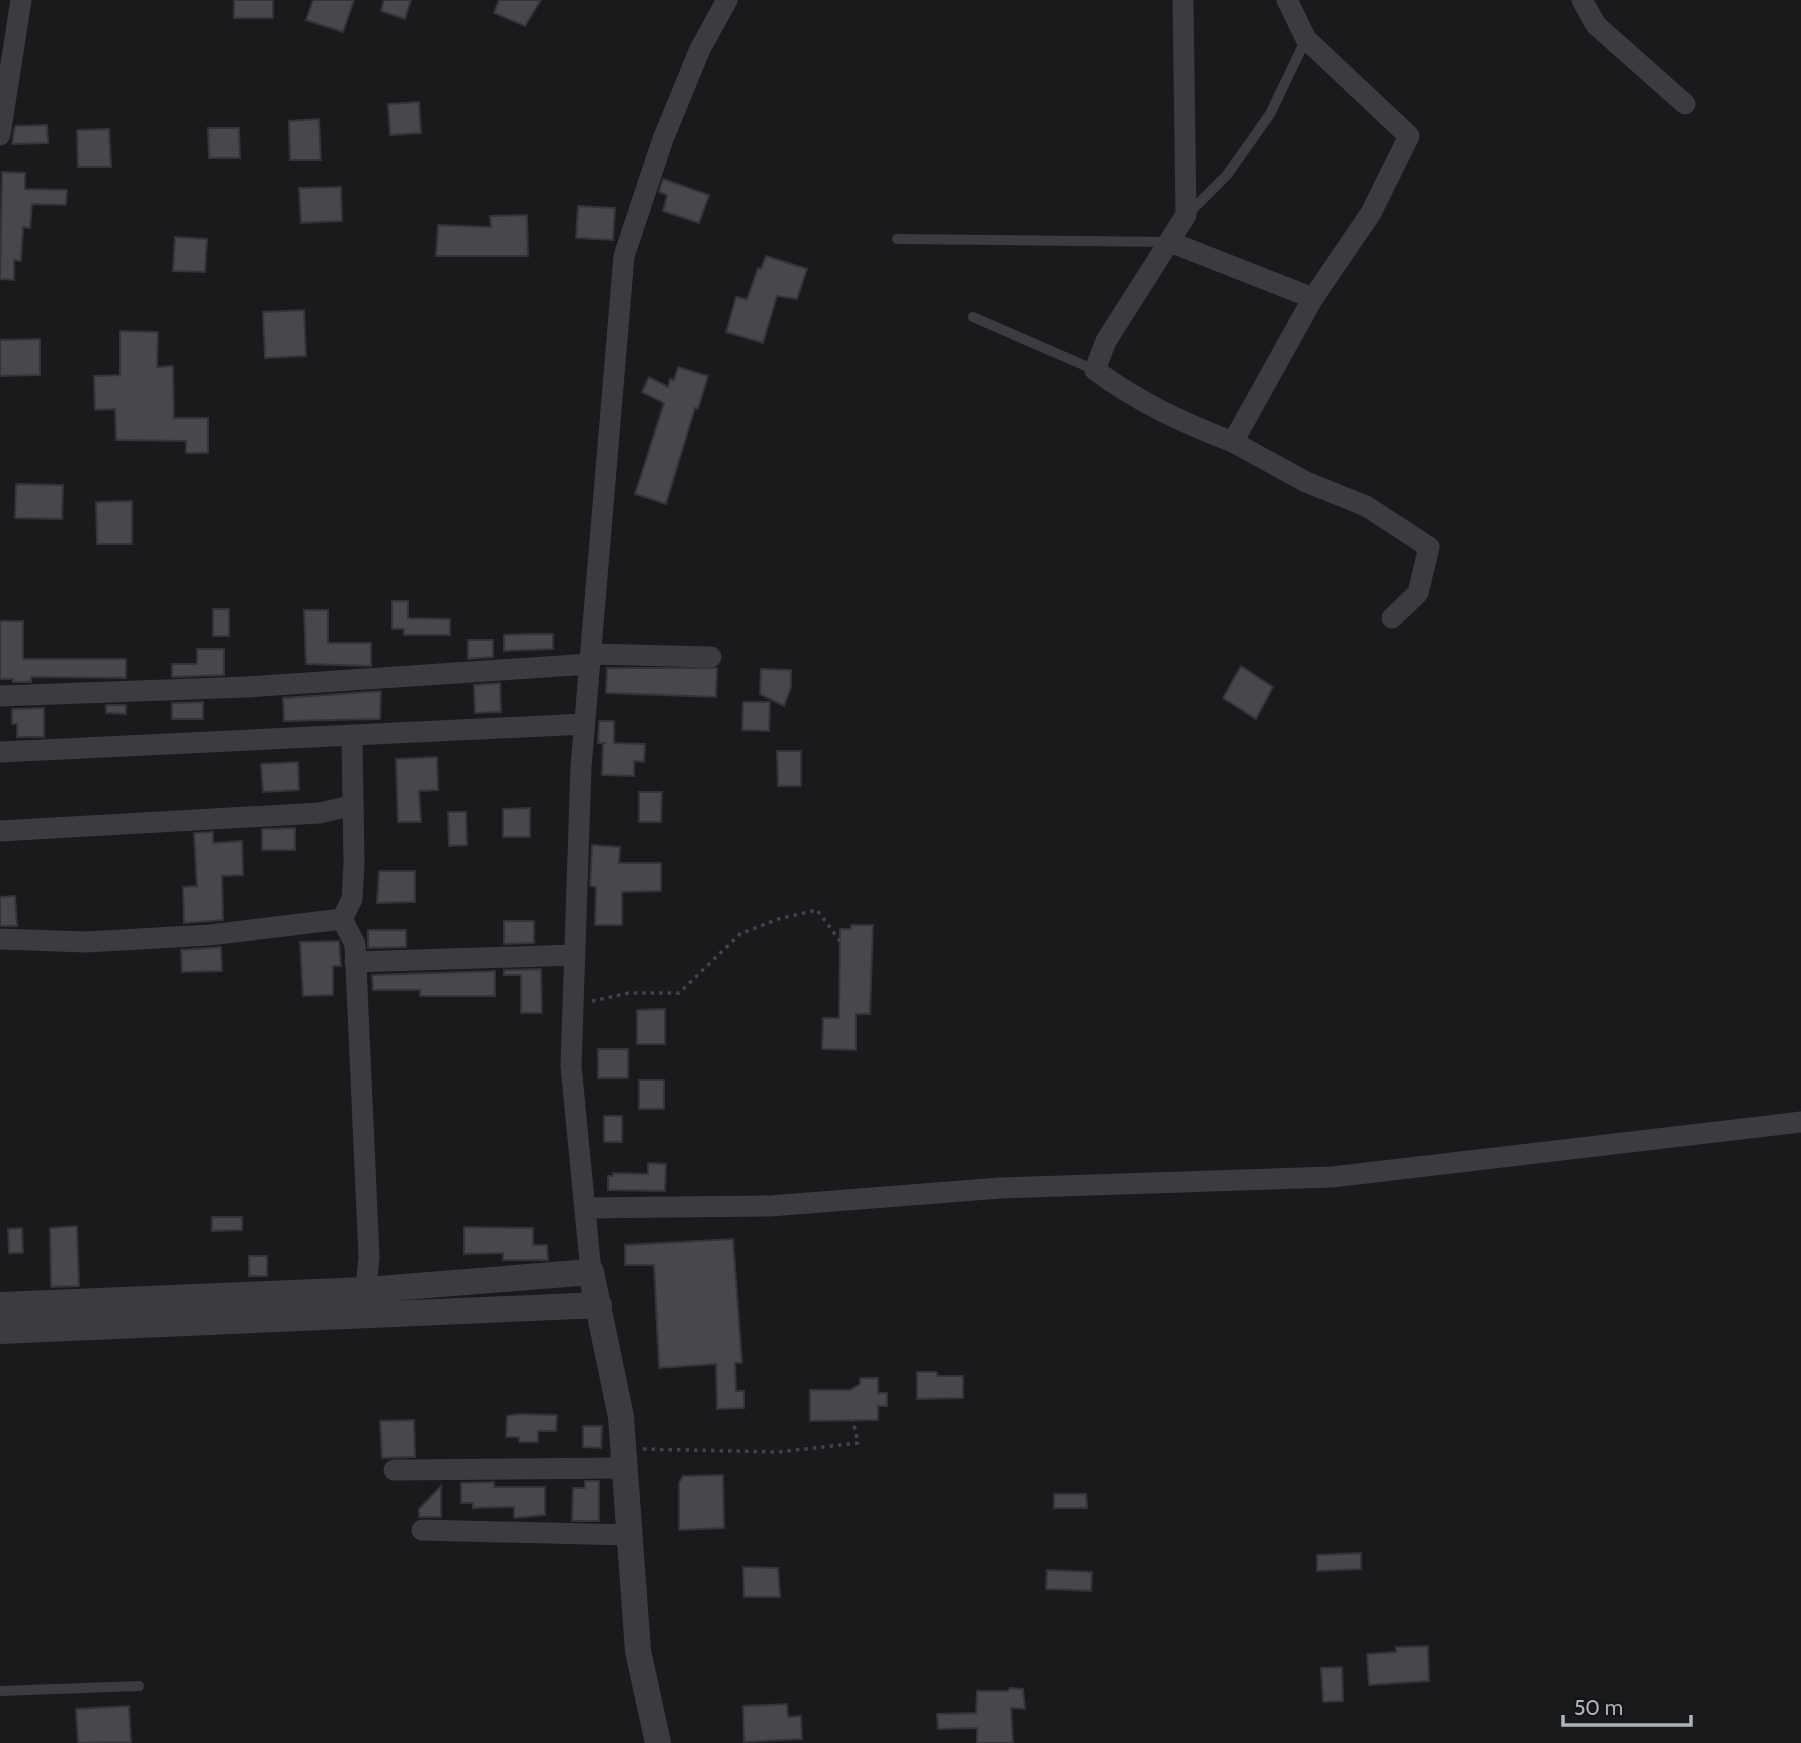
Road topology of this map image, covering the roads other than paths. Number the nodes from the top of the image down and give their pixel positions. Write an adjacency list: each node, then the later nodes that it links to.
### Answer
1 (21, 0): 6 (street)
2 (727, 0): 19 (street)
3 (1183, 0): 10 (street)
4 (1287, 0): 7 (street)
5 (1582, 0): 8 (street)
6 (8, 34): 9 (street)
7 (1306, 39): 10 (lane); 13 (street)
8 (1685, 104)
9 (0, 135)
10 (1186, 215): 12 (street)
11 (897, 239): 12 (lane)
12 (1170, 242): 13 (street); 15 (street)
13 (1313, 298): 16 (street)
14 (973, 317): 15 (lane)
15 (1095, 370): 16 (street)
16 (1233, 442): 17 (street)
17 (1392, 618)
18 (711, 657): 19 (street)
19 (590, 659): 20 (street); 21 (street)
20 (0, 696)
21 (584, 724): 22 (street); 28 (street)
22 (352, 735): 23 (street); 24 (street)
23 (0, 752)
24 (351, 806): 25 (street); 26 (street)
25 (0, 831)
26 (342, 919): 27 (street); 29 (street)
27 (0, 939)
28 (575, 955): 29 (street); 31 (street)
29 (355, 962): 33 (street)
30 (1801, 1122): 31 (street)
31 (585, 1208): 32 (street)
32 (591, 1272): 33 (street); 34 (street)
33 (362, 1302): 34 (street); 35 (street)
34 (599, 1306): 36 (street)
35 (2, 1318)
36 (624, 1459): 37 (street); 39 (street)
37 (394, 1470)
38 (422, 1530): 39 (street)
39 (628, 1535): 42 (street)
40 (139, 1686): 41 (lane)
41 (0, 1691)
42 (658, 1743)

